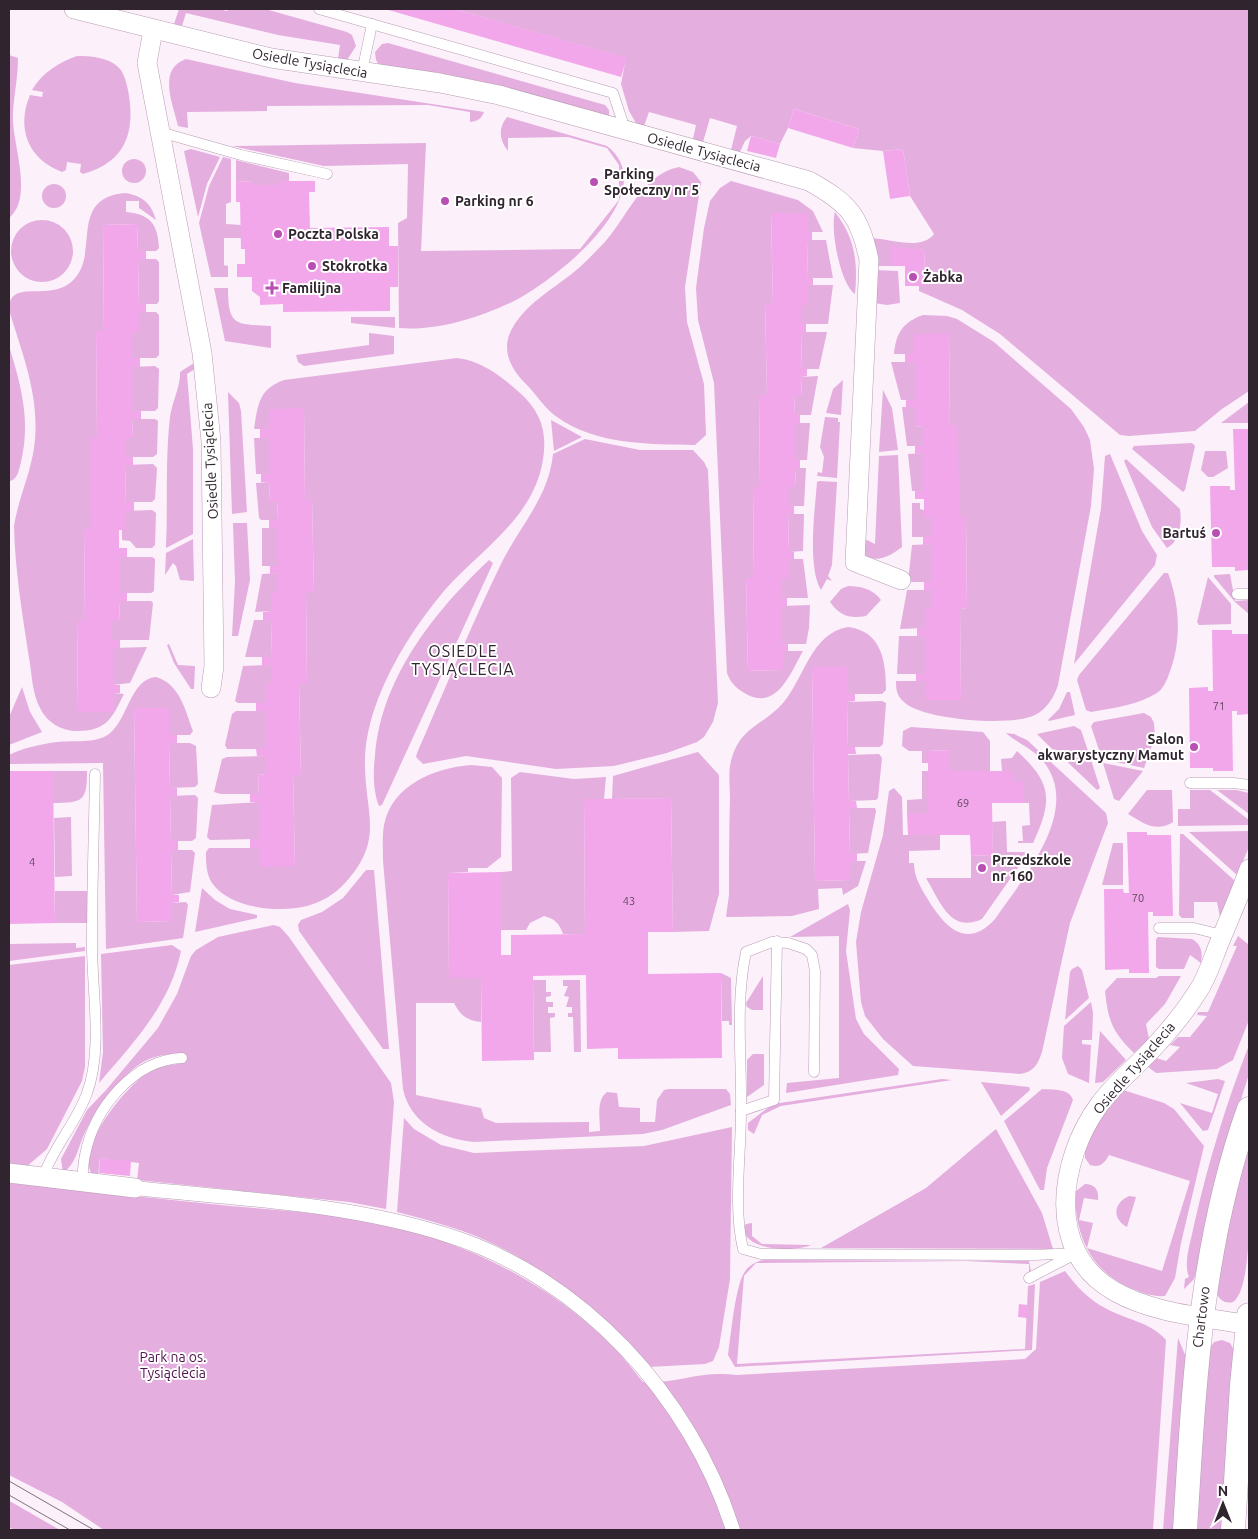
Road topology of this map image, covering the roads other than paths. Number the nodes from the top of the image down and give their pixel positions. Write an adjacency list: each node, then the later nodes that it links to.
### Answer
1 (74, 9): 4 (street, Osiedle Tysiąclecia)
2 (319, 9): 3 (lane)
3 (372, 24): 5 (lane); 6 (lane)
4 (153, 30): 5 (street, Osiedle Tysiąclecia); 7 (street, Osiedle Tysiąclecia)
5 (362, 72): 6 (street, Osiedle Tysiąclecia)
6 (620, 129): 9 (street, Osiedle Tysiąclecia)
7 (160, 132): 8 (lane); 12 (street, Osiedle Tysiąclecia)
8 (327, 174)
9 (901, 580)
10 (1237, 594): 11 (lane)
11 (1249, 594)
12 (211, 688)
13 (96, 774): 25 (lane)
14 (1190, 783): 15 (lane)
15 (1249, 785)
16 (1249, 869): 18 (street, Osiedle Tysiąclecia)
17 (1158, 928): 18 (lane)
18 (1222, 935): 28 (street, Osiedle Tysiąclecia)
19 (778, 941): 21 (lane); 23 (lane); 23 (lane)
20 (182, 1058): 26 (lane)
21 (814, 1072)
22 (1249, 1109): 30 (street, Chartowo)
23 (741, 1111): 28 (lane)
24 (9, 1173): 25 (street)
25 (43, 1177): 26 (street)
26 (82, 1182): 27 (street)
27 (135, 1188): 34 (street)
28 (1077, 1253): 29 (lane); 30 (street, Osiedle Tysiąclecia)
29 (1029, 1278)
30 (1200, 1316): 31 (street, Osiedle Tysiąclecia); 35 (street, Chartowo)
31 (1249, 1322): 32 (street)
32 (1245, 1400): 33 (street)
33 (1236, 1522)
34 (733, 1530)
35 (1185, 1530)

